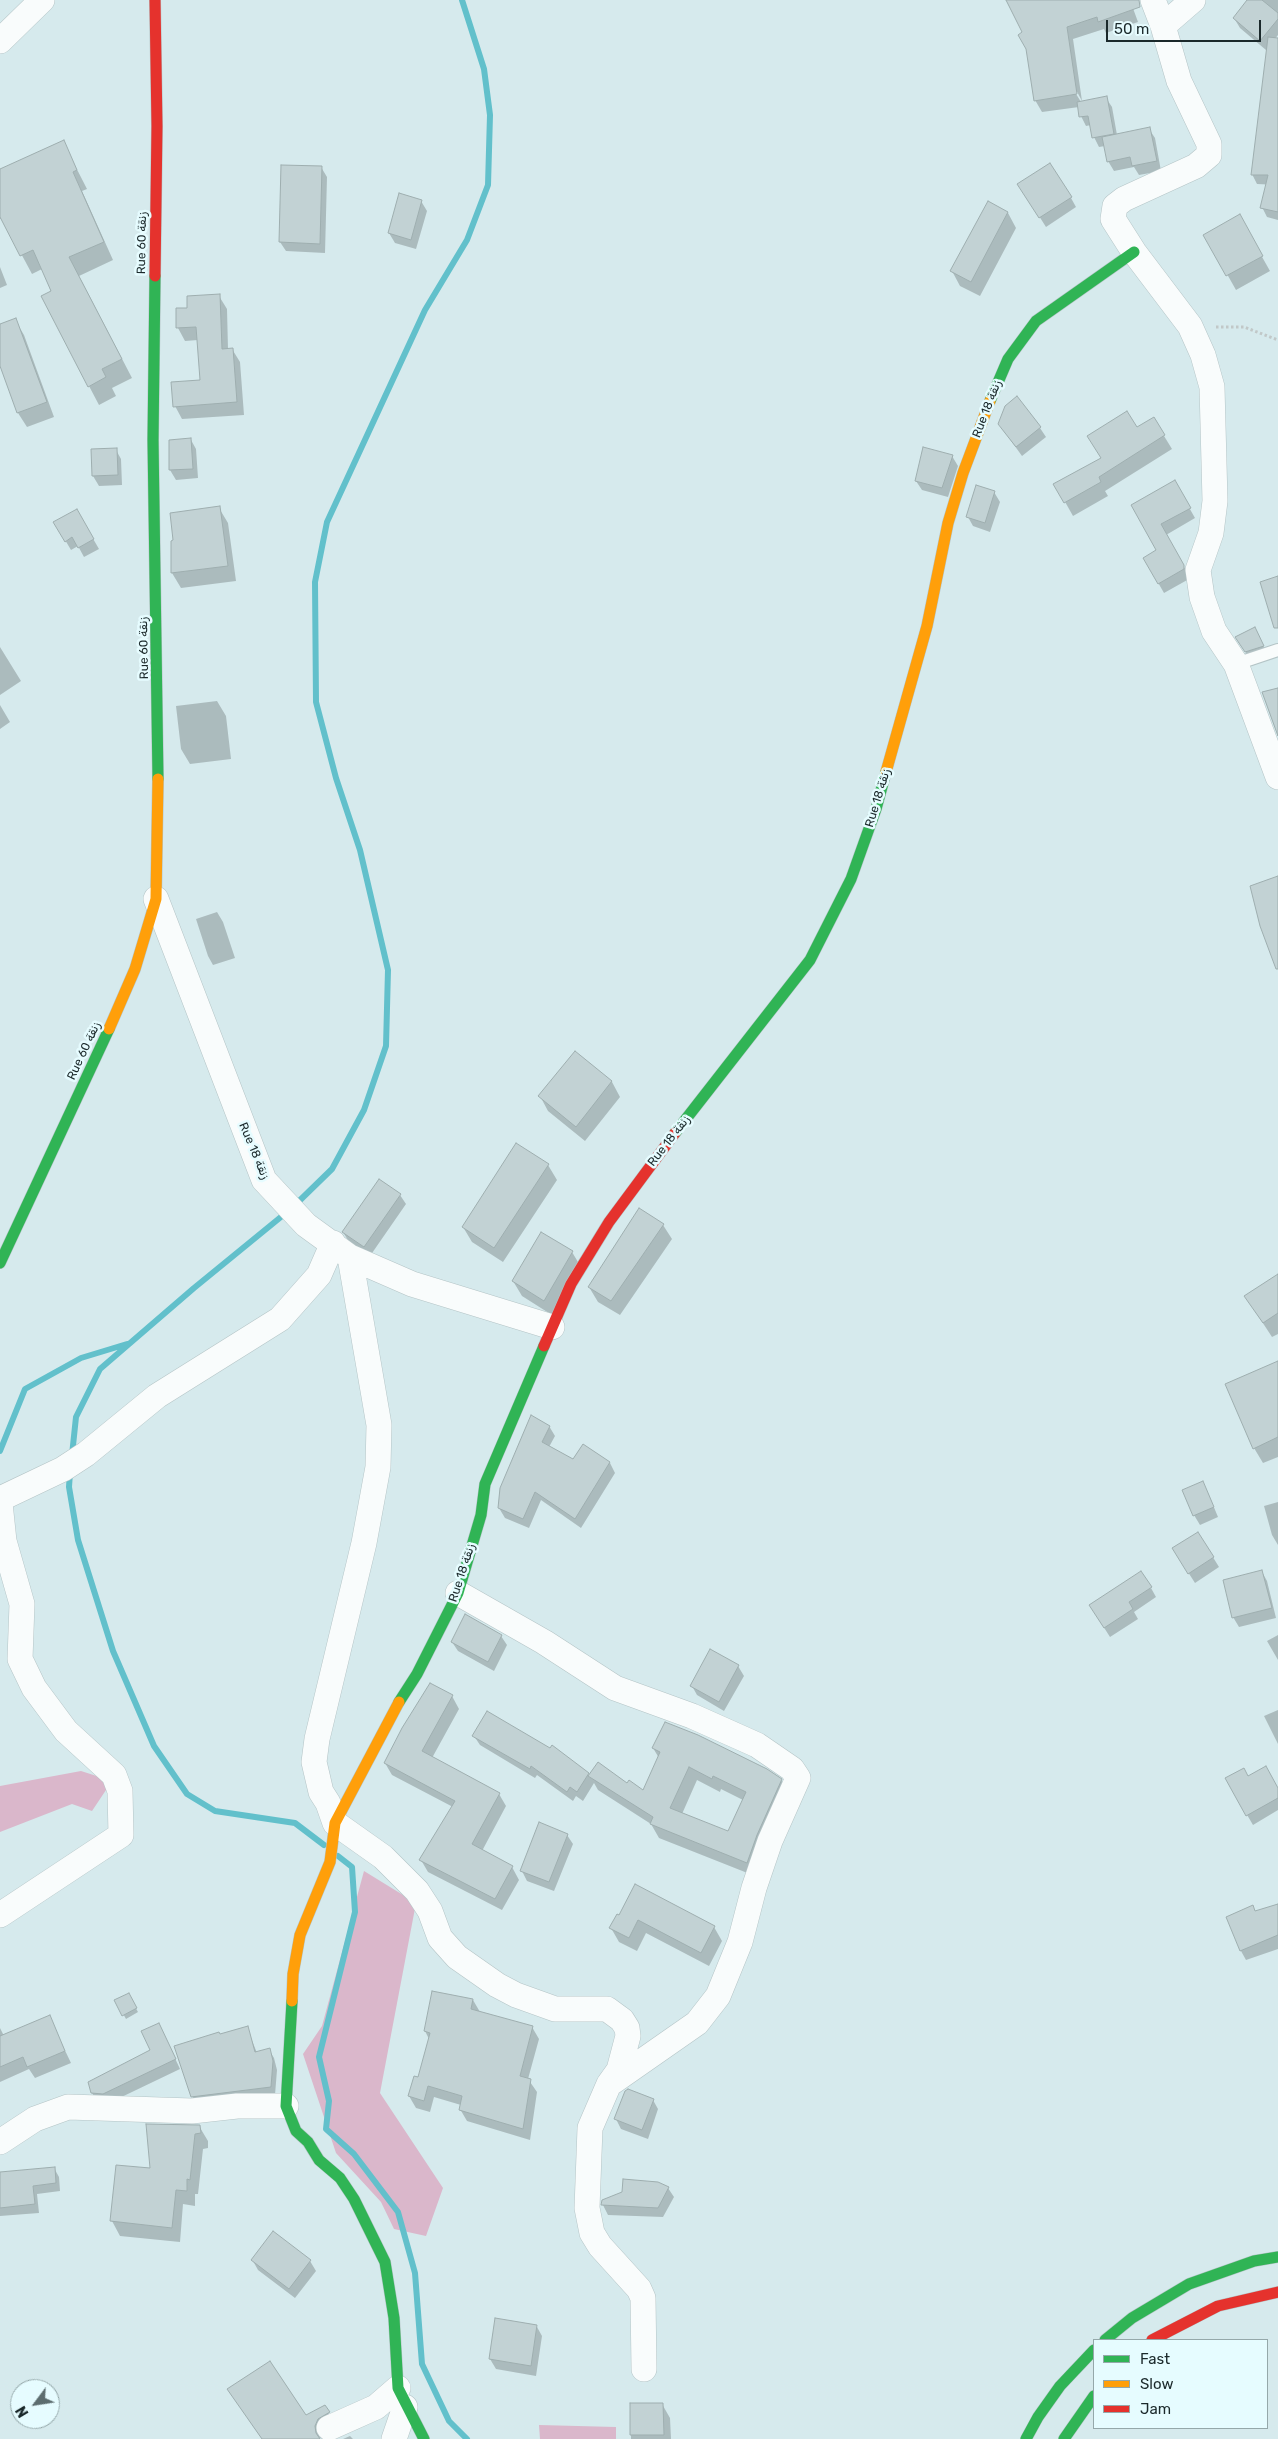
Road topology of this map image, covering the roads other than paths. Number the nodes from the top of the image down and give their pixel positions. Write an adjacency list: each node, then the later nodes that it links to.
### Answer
1 (42, 0): 6 (street)
2 (156, 0): 11 (main road, Rue 60 زنقة)
3 (1153, 0): 5 (street)
4 (1193, 0): 5 (street)
5 (1163, 26): 7 (street)
6 (0, 41)
7 (1134, 252): 9 (street); 14 (main road, Rue 18 زنقة)
8 (1278, 650): 9 (lane)
9 (1236, 664): 10 (street)
10 (1278, 777)
11 (156, 899): 12 (street, Rue 18 زنقة); 13 (main road, Rue 60 زنقة)
12 (342, 1250): 14 (street, Rue 18 زنقة); 15 (street); 17 (street)
13 (0, 1263)
14 (552, 1327): 16 (main road, Rue 18 زنقة)
15 (0, 1501): 18 (street)
16 (458, 1593): 17 (main road, Rue 18 زنقة); 19 (street)
17 (334, 1830): 19 (street); 20 (main road)
18 (0, 1915)
19 (609, 2084): 27 (street)
20 (286, 2106): 21 (street); 29 (main road)
21 (0, 2142)
22 (1278, 2257): 24 (main road)
23 (1278, 2292): 25 (main road)
24 (1106, 2339)
25 (1154, 2339)
26 (1093, 2351): 33 (main road)
27 (644, 2369)
28 (1093, 2397): 34 (main road)
29 (401, 2398): 30 (street); 31 (street); 32 (main road)
30 (329, 2428)
31 (394, 2439)
32 (424, 2439)
33 (1026, 2439)
34 (1064, 2439)

